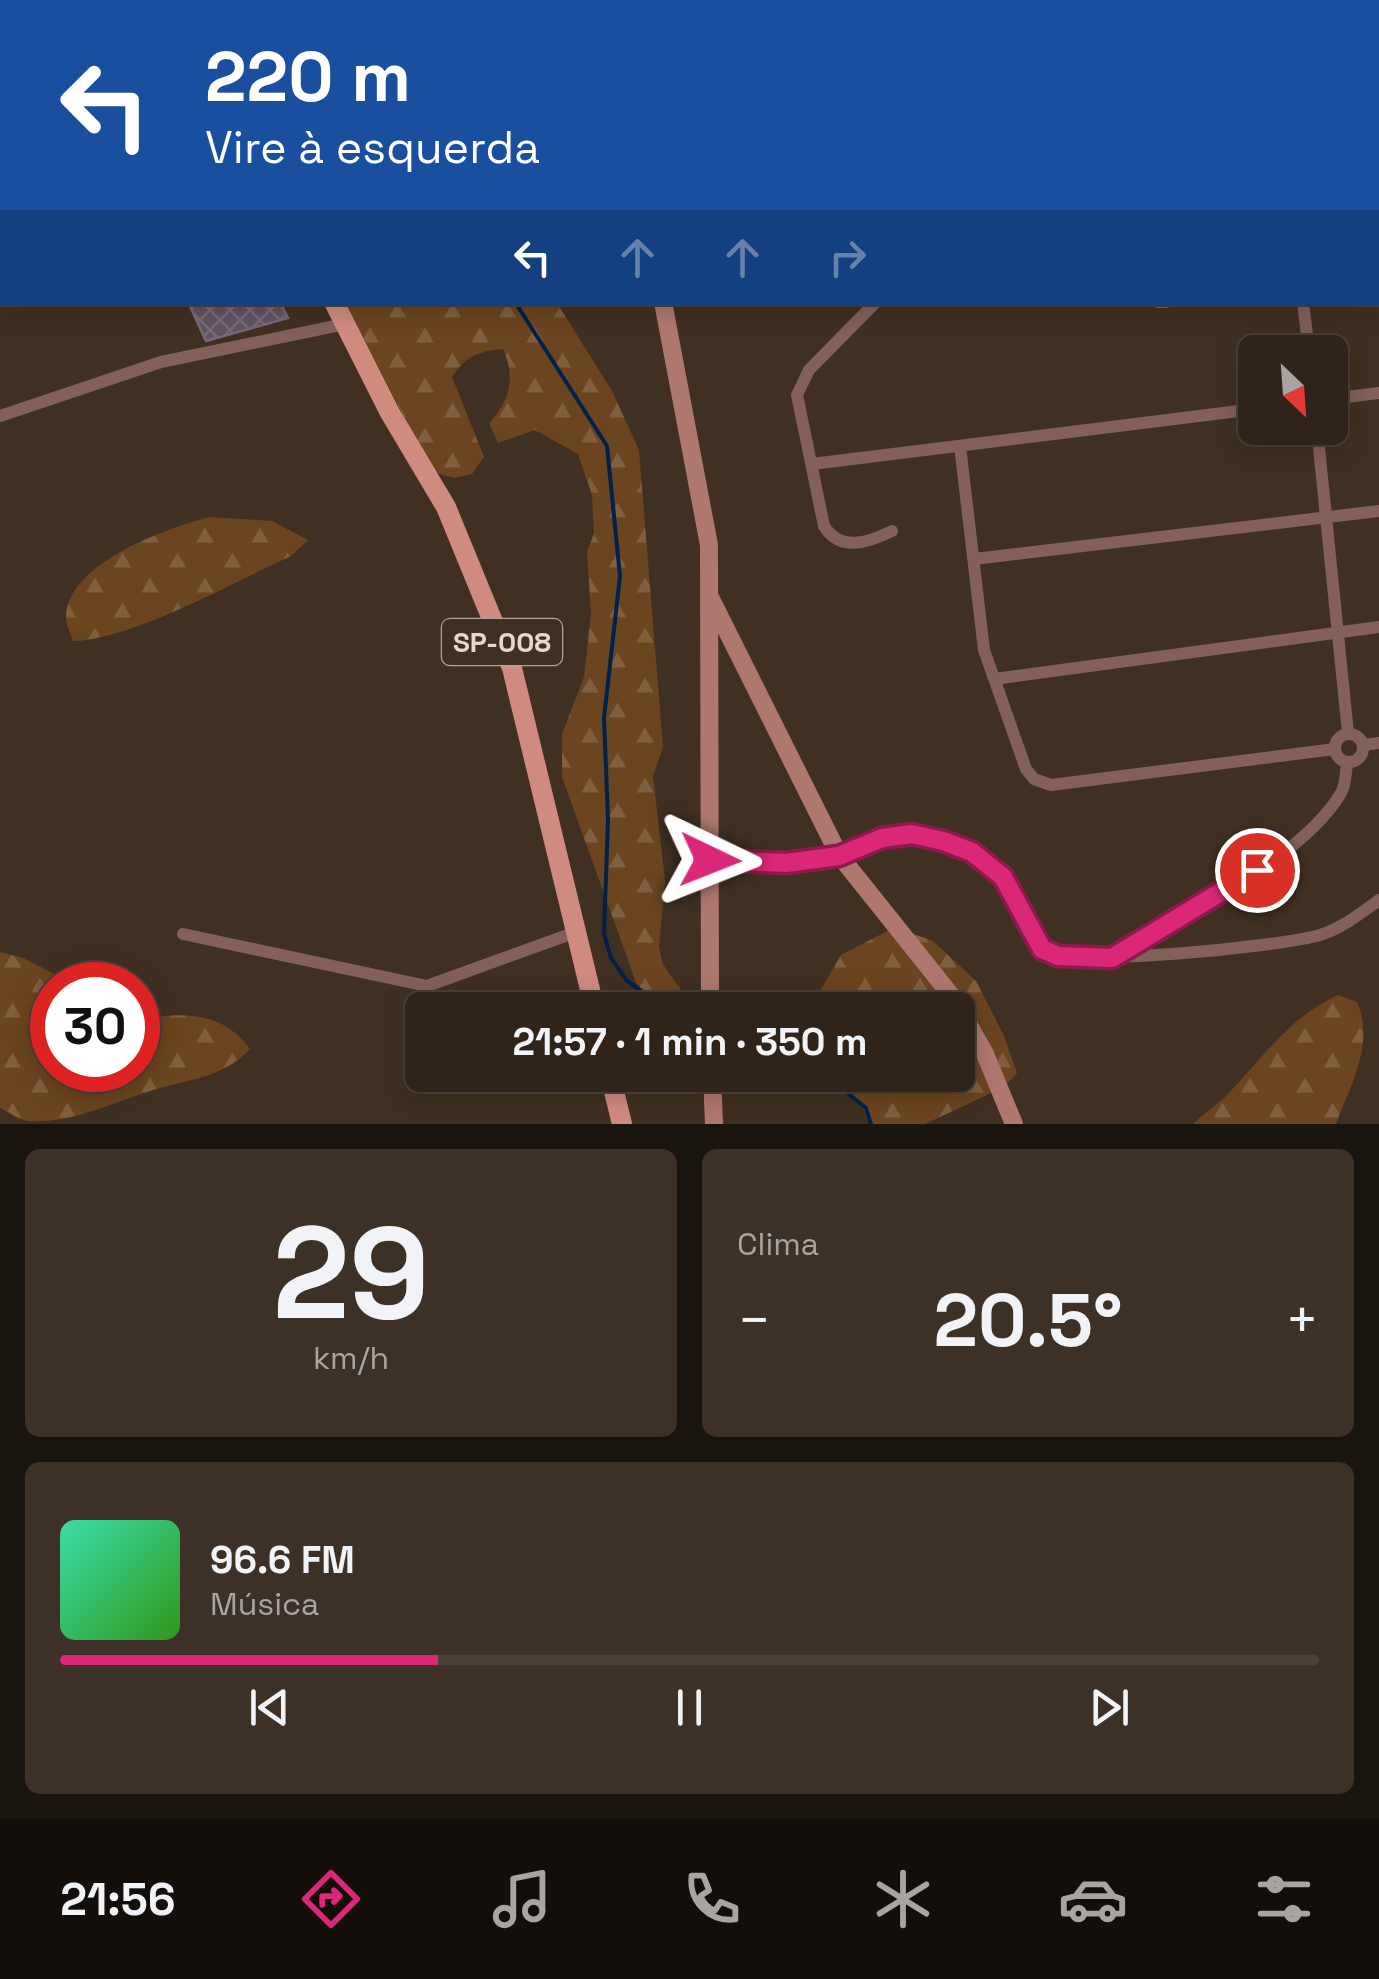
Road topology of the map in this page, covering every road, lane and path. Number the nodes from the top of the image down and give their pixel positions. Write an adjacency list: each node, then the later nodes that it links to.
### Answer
1 (336, 305): 5 (main road, SP-008)
2 (664, 305): 18 (street)
3 (873, 305): 13 (street)
4 (1303, 305): 6 (street)
5 (345, 324): 10 (street); 30 (main road, SP-008)
6 (1308, 335)
7 (1379, 393): 8 (street)
8 (1348, 397)
9 (1238, 410): 12 (street)
10 (0, 416)
11 (1318, 445): 15 (street)
12 (960, 446): 13 (street); 17 (street)
13 (812, 464): 16 (street)
14 (1379, 511): 15 (street)
15 (1324, 520): 17 (street); 20 (street)
16 (892, 531)
17 (974, 559): 21 (street)
18 (710, 597): 27 (street); 28 (street)
19 (1379, 627): 20 (street)
20 (1336, 633): 21 (street); 22 (street)
21 (994, 680): 25 (street)
22 (1348, 733): 24 (street); 25 (street)
23 (1379, 743): 24 (street)
24 (1364, 744): 26 (street)
25 (1334, 749): 26 (street)
26 (1347, 762): 32 (street)
27 (839, 856): 28 (street); 32 (street); 39 (street)
28 (710, 860): 34 (street)
29 (1379, 900): 32 (street)
30 (576, 932): 31 (street); 33 (main road, SP-008)
31 (183, 934)
32 (1112, 958)
33 (591, 992)
34 (710, 992)
35 (614, 1092): 37 (main road)
36 (713, 1092): 38 (street)
37 (622, 1124)
38 (714, 1124)
39 (1014, 1124)

